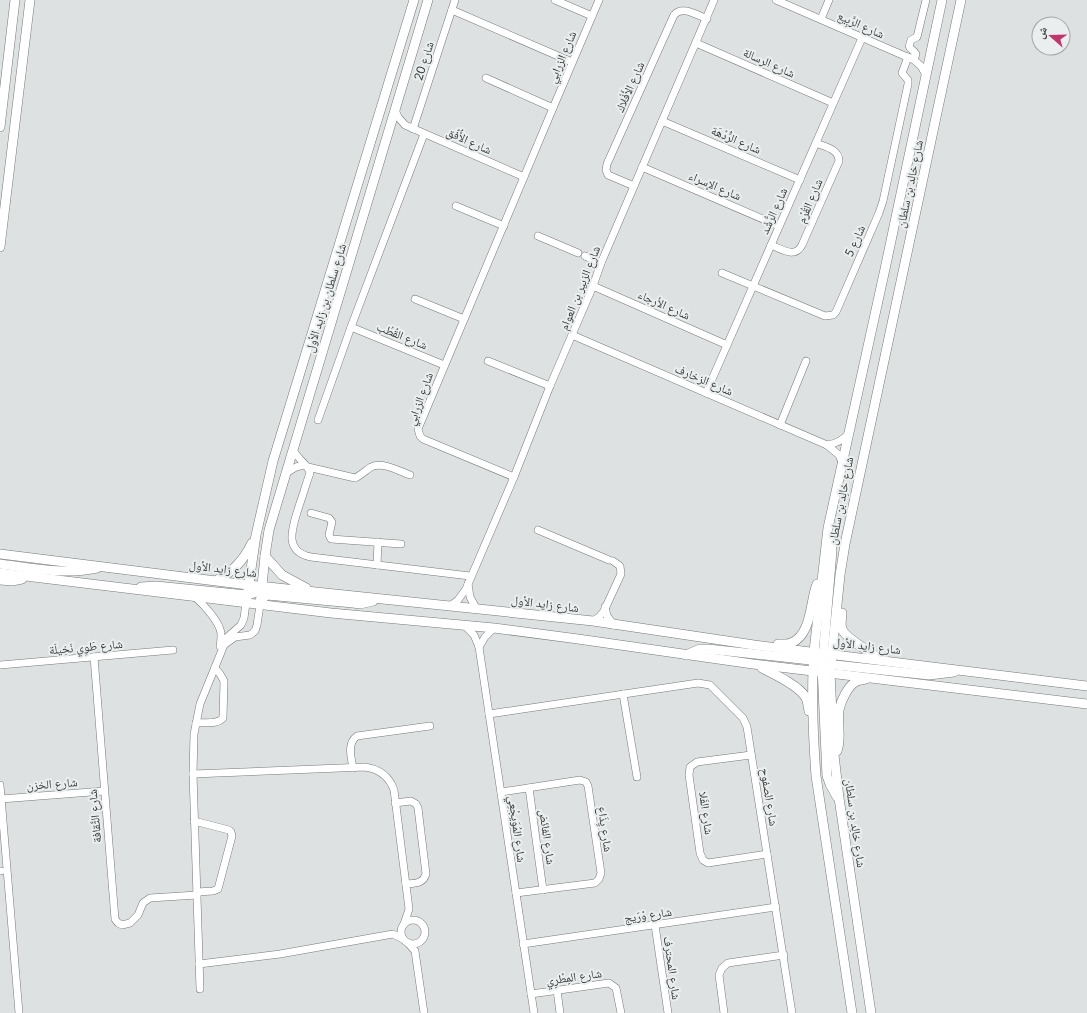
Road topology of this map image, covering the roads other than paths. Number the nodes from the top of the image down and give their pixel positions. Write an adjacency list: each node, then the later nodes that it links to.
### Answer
1 (16, 0): 29 (main road)
2 (30, 0): 47 (main road)
3 (414, 0): 36 (main road, شارع سلطان بن زايد الأول)
4 (428, 0): 27 (main road, شارع سلطان بن زايد الأول)
5 (455, 0): 14 (street, شارع 20)
6 (555, 0): 15 (street)
7 (599, 0): 15 (street, شارع الزرابي)
8 (714, 0): 16 (street, شارع الزبير بن العوام)
9 (776, 0): 17 (street, شارع الرَّبِيع)
10 (829, 0): 17 (street)
11 (926, 0): 21 (street, شارع 5)
12 (942, 0): 20 (main road, شارع خالِد بن سلطان)
13 (961, 0): 85 (main road, شارع خالِد بن سلطان)
14 (452, 10): 22 (street); 32 (street, شارع 20)
15 (592, 16): 22 (street, شارع الزرابي)
16 (706, 19): 19 (street, شارع الزبير بن العوام); 40 (street, شارع الأَفْلاك)
17 (821, 19): 18 (street, شارع الرَّبِيع)
18 (862, 38): 21 (street, شارع الرَّبِيع); 25 (street, شارع الرُّشْد)
19 (696, 43): 25 (street, شارع الرسالة); 28 (street, شارع الزبير بن العوام)
20 (931, 51): 21 (street); 23 (main road, شارع خالِد بن سلطان)
21 (911, 59): 23 (street, شارع الرَّبِيع); 51 (street, شارع 5)
22 (572, 62): 26 (street, شارع الزرابي)
23 (926, 74): 64 (main road, شارع خالِد بن سلطان)
24 (486, 78): 26 (street)
25 (833, 103): 35 (street, شارع الرُّشْد)
26 (553, 108): 38 (street, شارع الزرابي)
27 (395, 110): 30 (street, شارع الأُفُق); 33 (main road, شارع سلطان بن زايد الأول)
28 (662, 121): 37 (street, شارع الزبير بن العوام); 39 (street, شارع الرُّدْهَة)
29 (0, 123): 31 (main road)
30 (405, 125): 32 (street, شارع الأُفُق); 33 (street)
31 (0, 127)
32 (413, 129): 34 (street, شارع الأُفُق)
33 (388, 134): 42 (main road, شارع سلطان بن زايد الأول)
34 (424, 134): 38 (street, شارع الأُفُق); 54 (street)
35 (816, 143): 39 (street, شارع الرُّشْد); 46 (street, شارع القُرْم)
36 (367, 154): 42 (main road); 75 (main road, شارع سلطان بن زايد الأول)
37 (642, 167): 40 (street, شارع الزبير بن العوام); 44 (street, شارع الإسراء)
38 (524, 177): 43 (street, شارع الزرابي)
39 (800, 180): 44 (street, شارع الرُّشْد)
40 (634, 186): 48 (street, شارع الزبير بن العوام)
41 (456, 206): 43 (street)
42 (364, 214): 66 (main road, شارع سلطان بن زايد الأول)
43 (504, 226): 53 (street, شارع الزرابي)
44 (779, 226): 46 (street, شارع الرُّشْد)
45 (538, 236): 48 (street)
46 (771, 245): 51 (street, شارع الرُّشْد)
47 (0, 247)
48 (601, 263): 50 (street, شارع الزبير بن العوام)
49 (722, 273): 51 (street, شارع 5)
50 (593, 286): 55 (street, شارع الزبير بن العوام); 56 (street, شارع الأرجاء)
51 (753, 286): 56 (street, شارع الرُّشْد)
52 (415, 299): 53 (street)
53 (464, 319): 59 (street, شارع الزرابي)
54 (351, 327): 59 (street, شارع القُطُب); 62 (street)
55 (572, 335): 60 (street, شارع الزبير بن العوام); 61 (street, شارع الزخارف)
56 (727, 345): 61 (street, شارع الرُّشْد)
57 (806, 360): 63 (street)
58 (488, 361): 60 (street)
59 (444, 365): 71 (street, شارع الزرابي)
60 (550, 386): 71 (street, شارع الزبير بن العوام)
61 (706, 393): 63 (street, شارع الزخارف)
62 (318, 420)
63 (780, 425): 65 (street, شارع الزخارف)
64 (849, 432): 65 (street); 67 (main road, شارع خالِد بن سلطان)
65 (827, 445): 67 (street, شارع الزخارف)
66 (293, 450): 68 (street); 69 (main road, شارع سلطان بن زايد الأول)
67 (843, 465): 73 (main road, شارع خالِد بن سلطان)
68 (306, 466): 69 (street); 70 (street); 81 (street)
69 (286, 473): 79 (main road, شارع سلطان بن زايد الأول)
70 (410, 475)
71 (514, 477): 86 (street, شارع الزبير بن العوام)
72 (311, 513): 76 (street)
73 (828, 528): 84 (main road, شارع خالِد بن سلطان); 114 (main road)
74 (538, 530): 100 (street)
75 (256, 534): 89 (main road); 91 (main road, شارع سلطان بن زايد الأول)
76 (378, 542): 77 (street); 81 (street)
77 (401, 544)
78 (0, 554): 82 (main road, شارع زايد الأول)
79 (265, 556): 92 (main road, شارع سلطان بن زايد الأول); 94 (main road)
80 (0, 564): 82 (main road)
81 (377, 565): 86 (street)
82 (104, 567): 89 (main road, شارع زايد الأول)
83 (0, 573): 87 (main road)
84 (822, 574): 106 (main road); 110 (main road, شارع خالِد بن سلطان)
85 (840, 575): 113 (main road); 114 (main road, شارع خالِد بن سلطان)
86 (470, 576): 90 (street, شارع الزبير بن العوام)
87 (28, 577): 88 (main road); 93 (main road)
88 (0, 580)
89 (217, 580): 91 (main road, شارع زايد الأول)
90 (468, 584): 99 (street, شارع الزبير بن العوام); 101 (street, شارع الزبير بن العوام)
91 (248, 585): 92 (main road, شارع زايد الأول); 96 (main road, شارع سلطان بن زايد الأول)
92 (262, 585): 94 (main road, شارع زايد الأول); 96 (main road); 98 (main road, شارع سلطان بن زايد الأول)
93 (132, 590): 95 (main road); 96 (main road)
94 (315, 592): 97 (main road, شارع زايد الأول)
95 (195, 597): 96 (main road); 107 (street)
96 (247, 599): 98 (main road); 107 (street)
97 (380, 599): 98 (main road); 99 (main road, شارع زايد الأول)
98 (261, 605): 104 (main road); 117 (street)
99 (450, 606): 101 (main road, شارع زايد الأول)
100 (605, 607): 102 (street); 103 (street)
101 (476, 608): 102 (main road, شارع زايد الأول)
102 (593, 621): 103 (main road, شارع زايد الأول)
103 (614, 625): 106 (main road, شارع زايد الأول)
104 (465, 626): 105 (main road); 108 (street, شارع المُوَيجْعِي)
105 (494, 628): 108 (street); 111 (main road)
106 (754, 645): 110 (main road, شارع زايد الأول)
107 (220, 646): 117 (street)
108 (479, 647): 124 (street, شارع المُوَيجْعِي)
109 (173, 650): 112 (street, شارع طَوِي نَخِيلَة)
110 (814, 652): 114 (main road, شارع خالِد بن سلطان)
111 (686, 655): 114 (main road); 115 (main road)
112 (94, 657): 116 (street, شارع طَوِي نَخِيلَة); 135 (street, شارع الثَّقافة)
113 (883, 661): 114 (main road, شارع زايد الأول); 118 (main road, شارع زايد الأول)
114 (824, 663): 118 (main road); 119 (main road, شارع خالِد بن سلطان); 120 (main road); 129 (main road, شارع خالِد بن سلطان); 137 (main road)
115 (753, 664): 119 (main road); 127 (main road)
116 (0, 665)
117 (214, 668): 125 (street); 125 (street)
118 (960, 670): 121 (main road, شارع زايد الأول)
119 (812, 671): 127 (main road, شارع خالِد بن سلطان)
120 (878, 679): 123 (main road); 129 (main road)
121 (1087, 686)
122 (623, 694): 124 (street, شارع الصفوح); 128 (street, شارع الصفوح); 132 (street)
123 (1087, 704)
124 (489, 714): 136 (street, شارع المُوَيجْعِي)
125 (196, 723): 131 (street)
126 (430, 726): 130 (street)
127 (814, 742): 170 (main road, شارع خالِد بن سلطان)
128 (751, 754): 141 (street, شارع الصفوح); 141 (street, شارع الفَلا)
129 (834, 755): 137 (main road, شارع خالِد بن سلطان)
130 (352, 768): 131 (street); 139 (street)
131 (193, 774): 140 (street)
132 (637, 777)
133 (0, 785): 138 (street)
134 (529, 788): 136 (street, شارع يِذَاع); 144 (street, شارع الفائض); 144 (street, شارع يِذَاع)
135 (104, 791): 138 (street, شارع الخزن); 145 (street, شارع الثَّقافة)
136 (501, 792): 146 (street, شارع المُوَيجْعِي)
137 (839, 798): 171 (main road, شارع خالِد بن سلطان)
138 (1, 799): 142 (street)
139 (395, 803): 143 (street); 143 (street)
140 (194, 821): 145 (street); 145 (street)
141 (767, 854): 147 (street, شارع الصفوح)
142 (2, 871): 162 (street)
143 (406, 884): 148 (street)
144 (543, 890): 146 (street, شارع يِذَاع)
145 (197, 894): 158 (street)
146 (516, 894): 155 (street, شارع المُوَيجْعِي)
147 (776, 907): 151 (street, شارع وْرَيج); 157 (street, شارع الصفوح)
148 (409, 909): 149 (street); 150 (street)
149 (418, 921): 150 (street); 154 (street)
150 (403, 925): 152 (street); 153 (street)
151 (655, 925): 155 (street, شارع وْرَيج); 167 (street, شارع المحترف)
152 (393, 934): 153 (street); 158 (street)
153 (405, 940): 154 (street); 156 (street)
154 (421, 941): 156 (street)
155 (523, 944): 161 (street, شارع المُوَيجْعِي)
156 (415, 951): 163 (street)
157 (784, 955): 168 (street); 169 (street, شارع الصفوح)
158 (199, 964): 159 (street)
159 (200, 989)
160 (557, 990): 161 (street, شارع المِطْرِي); 165 (street); 166 (street, شارع المِطْرِي)
161 (531, 994): 164 (street, شارع المُوَيجْعِي)
162 (19, 1013)
163 (424, 1013)
164 (534, 1013)
165 (560, 1013)
166 (621, 1013)
167 (668, 1013)
168 (724, 1013)
169 (792, 1013)
170 (852, 1013)
171 (871, 1013)

